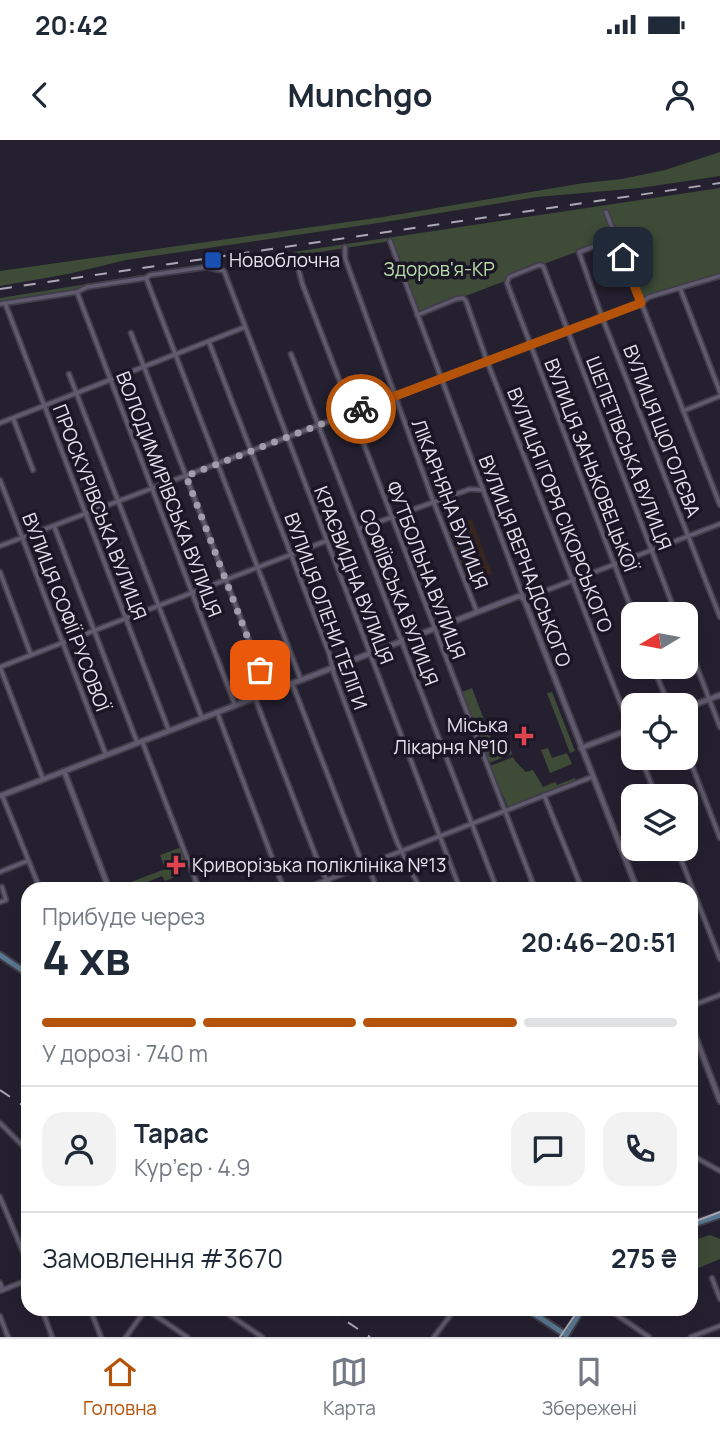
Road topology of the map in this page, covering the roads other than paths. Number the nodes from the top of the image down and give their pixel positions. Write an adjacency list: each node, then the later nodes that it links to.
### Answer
1 (606, 212): 2 (street)
2 (616, 238): 12 (street); 15 (street, ВУЛИЦЯ ЩОГОЛЄВА)
3 (390, 241): 14 (street, ВУЛИЦЯ ВЕРНАДСЬКОГО)
4 (345, 247): 30 (street, ЛІКАРНЯНА ВУЛИЦЯ)
5 (296, 259): 33 (street, ФУТБОЛЬНА ВУЛИЦЯ)
6 (539, 265): 17 (street, ШЕПЕТІВСЬКА ВУЛИЦЯ); 20 (street, ВУЛИЦЯ ЗАНЬКОВЕЦЬКОЇ)
7 (719, 276): 9 (street); 10 (street)
8 (146, 278): 11 (street); 16 (street, КРАЄВИДНА ВУЛИЦЯ); 22 (street)
9 (720, 283)
10 (680, 288): 12 (street); 29 (street)
11 (77, 292): 13 (street); 27 (street, ВОЛОДИМИРІВСЬКА ВУЛИЦЯ)
12 (641, 303): 15 (street); 32 (street)
13 (2, 304): 31 (street, ПРОСКУРІВСЬКА ВУЛИЦЯ)
14 (417, 315): 23 (street, ВУЛИЦЯ ІГОРЯ СІКОРСЬКОГО); 26 (street, ВУЛИЦЯ ВЕРНАДСЬКОГО)
15 (603, 317): 17 (street); 53 (street, ВУЛИЦЯ ЩОГОЛЄВА)
16 (246, 327): 19 (street); 37 (street, КРАЄВИДНА ВУЛИЦЯ)
17 (567, 331): 20 (street); 57 (street, ШЕПЕТІВСЬКА ВУЛИЦЯ)
18 (131, 333): 24 (street)
19 (209, 342): 22 (street); 38 (street, ВУЛИЦЯ ОЛЕНИ ТЕЛІГИ)
20 (530, 344): 23 (street); 59 (street, ВУЛИЦЯ ЗАНЬКОВЕЦЬКОЇ)
21 (291, 354): 36 (street, СОФІЇВСЬКА ВУЛИЦЯ)
22 (176, 355): 24 (street); 39 (street)
23 (487, 361): 26 (street); 63 (street, ВУЛИЦЯ ІГОРЯ СІКОРСЬКОГО)
24 (145, 368): 27 (street); 41 (street)
25 (69, 374): 28 (street)
26 (441, 379): 30 (street); 44 (street, ВУЛИЦЯ ВЕРНАДСЬКОГО)
27 (111, 380): 28 (street); 43 (street, ВОЛОДИМИРІВСЬКА ВУЛИЦЯ)
28 (77, 393): 31 (street); 45 (street)
29 (720, 394): 32 (street)
30 (394, 396): 33 (street); 46 (street, ЛІКАРНЯНА ВУЛИЦЯ)
31 (44, 406): 34 (street); 48 (street, ПРОСКУРІВСЬКА ВУЛИЦЯ)
32 (683, 411): 47 (street)
33 (351, 413): 36 (street); 49 (street, ФУТБОЛЬНА ВУЛИЦЯ)
34 (13, 418): 35 (street); 40 (street)
35 (0, 423)
36 (318, 425): 37 (street); 52 (street, СОФІЇВСЬКА ВУЛИЦЯ)
37 (286, 437): 38 (street); 55 (street, КРАЄВИДНА ВУЛИЦЯ)
38 (250, 451): 39 (street); 58 (street, ВУЛИЦЯ ОЛЕНИ ТЕЛІГИ)
39 (218, 464): 41 (street); 60 (street)
40 (33, 470)
41 (186, 476): 43 (street); 62 (street)
42 (0, 480): 54 (street, ВУЛИЦЯ СОФІЇ РУСОВОЇ)
43 (152, 489): 45 (street); 64 (street, ВОЛОДИМИРІВСЬКА ВУЛИЦЯ)
44 (484, 489): 46 (street); 65 (street, ВУЛИЦЯ ВЕРНАДСЬКОГО)
45 (118, 501): 48 (street); 68 (street)
46 (434, 503): 49 (street); 69 (street, ЛІКАРНЯНА ВУЛИЦЯ)
47 (720, 505)
48 (86, 514): 51 (street); 71 (street, ПРОСКУРІВСЬКА ВУЛИЦЯ)
49 (391, 518): 52 (street); 72 (street, ФУТБОЛЬНА ВУЛИЦЯ)
50 (720, 524): 53 (street)
51 (54, 526): 54 (street); 73 (street)
52 (359, 529): 74 (street, СОФІЇВСЬКА ВУЛИЦЯ)
53 (689, 537): 57 (street); 70 (street, ВУЛИЦЯ ЩОГОЛЄВА)
54 (23, 538): 56 (street); 75 (street, ВУЛИЦЯ СОФІЇ РУСОВОЇ)
55 (326, 541): 58 (street); 76 (street, КРАЄВИДНА ВУЛИЦЯ)
56 (0, 546)
57 (652, 550): 59 (street); 67 (street, ШЕПЕТІВСЬКА ВУЛИЦЯ)
58 (291, 555): 60 (street); 79 (street, ВУЛИЦЯ ОЛЕНИ ТЕЛІГИ)
59 (614, 565): 63 (street); 66 (street, ВУЛИЦЯ ЗАНЬКОВЕЦЬКОЇ)
60 (258, 568): 62 (street); 81 (street)
61 (0, 572): 77 (street)
62 (226, 580): 64 (street); 83 (street)
63 (572, 581): 65 (street); 87 (street, ВУЛИЦЯ ІГОРЯ СІКОРСЬКОГО)
64 (192, 593): 68 (street); 89 (street, ВОЛОДИМИРІВСЬКА ВУЛИЦЯ)
65 (524, 599): 69 (street); 96 (street, ВУЛИЦЯ ВЕРНАДСЬКОГО)
66 (629, 602)
67 (672, 602)
68 (159, 606): 71 (street); 91 (street)
69 (477, 612): 72 (street)
70 (720, 617)
71 (126, 618): 73 (street); 93 (street, ПРОСКУРІВСЬКА ВУЛИЦЯ)
72 (433, 629): 74 (street); 104 (street, ФУТБОЛЬНА ВУЛИЦЯ)
73 (94, 631): 75 (street); 95 (street)
74 (400, 642): 76 (street); 105 (street, СОФІЇВСЬКА ВУЛИЦЯ)
75 (63, 643): 77 (street); 97 (street, ВУЛИЦЯ СОФІЇ РУСОВОЇ)
76 (369, 653): 79 (street); 106 (street, КРАЄВИДНА ВУЛИЦЯ)
77 (31, 655): 78 (street)
78 (0, 667): 101 (street)
79 (333, 667): 81 (street); 108 (street, ВУЛИЦЯ ОЛЕНИ ТЕЛІГИ)
80 (698, 670): 86 (street)
81 (301, 680): 82 (street)
82 (292, 683): 83 (street); 111 (street)
83 (269, 692): 85 (street)
84 (720, 695): 86 (street)
85 (255, 698): 89 (street); 113 (street)
86 (709, 699): 88 (street); 92 (street)
87 (621, 702)
88 (698, 703)
89 (235, 705): 90 (street)
90 (218, 712): 91 (street); 117 (street)
91 (202, 718): 93 (street)
92 (720, 727)
93 (169, 731): 95 (street)
94 (621, 733): 96 (street)
95 (140, 742): 97 (street); 116 (street)
96 (581, 748): 100 (street, ВУЛИЦЯ ВЕРНАДСЬКОГО)
97 (106, 755): 99 (street)
98 (694, 770): 107 (street)
99 (64, 771): 101 (street); 115 (street)
100 (592, 777): 103 (street); 125 (street, ВУЛИЦЯ ВЕРНАДСЬКОГО)
101 (43, 779): 102 (street)
102 (1, 795): 109 (street)
103 (544, 795): 104 (street); 124 (street)
104 (504, 811): 105 (street); 123 (street, ФУТБОЛЬНА ВУЛИЦЯ)
105 (472, 825): 106 (street); 122 (street, СОФІЇВСЬКА ВУЛИЦЯ)
106 (439, 838): 108 (street); 121 (street, КРАЄВИДНА ВУЛИЦЯ)
107 (720, 838)
108 (402, 852): 111 (street); 120 (street, ВУЛИЦЯ ОЛЕНИ ТЕЛІГИ)
109 (28, 861): 112 (street); 114 (street)
110 (682, 861): 126 (street)
111 (366, 865): 113 (street); 119 (street)
112 (0, 872)
113 (327, 880): 118 (street)
114 (37, 882)
115 (106, 882)
116 (196, 882)
117 (282, 882)
118 (322, 882)
119 (374, 882)
120 (417, 882)
121 (457, 882)
122 (494, 882)
123 (532, 882)
124 (579, 882)
125 (634, 882)
126 (690, 882)
127 (2, 887): 128 (street)
128 (0, 902)
129 (698, 903): 131 (street)
130 (0, 955): 132 (main road)
131 (720, 959)
132 (21, 969)
133 (720, 995): 134 (street)
134 (698, 1003)
135 (698, 1043): 136 (street)
136 (720, 1101)
137 (0, 1123): 138 (street)
138 (21, 1144)
139 (698, 1159): 140 (street)
140 (720, 1171)
141 (0, 1197): 144 (street)
142 (720, 1215): 143 (main road)
143 (698, 1223)
144 (21, 1247)
145 (712, 1278): 149 (street)
146 (0, 1283): 148 (street)
147 (21, 1283): 148 (street)
148 (1, 1290)
149 (720, 1299)
150 (0, 1316): 163 (street)
151 (44, 1316): 164 (street)
152 (93, 1316): 165 (street)
153 (141, 1316): 166 (street)
154 (156, 1316): 167 (street)
155 (230, 1316): 161 (street)
156 (450, 1316): 170 (street)
157 (537, 1316): 162 (main road)
158 (578, 1316): 162 (main road)
159 (618, 1316): 171 (street)
160 (720, 1326): 172 (street)
161 (253, 1331): 168 (street); 169 (street)
162 (567, 1336)
163 (8, 1337)
164 (52, 1337)
165 (101, 1337)
166 (126, 1337)
167 (187, 1337)
168 (248, 1337)
169 (262, 1337)
170 (434, 1337)
171 (649, 1337)
172 (691, 1337)

